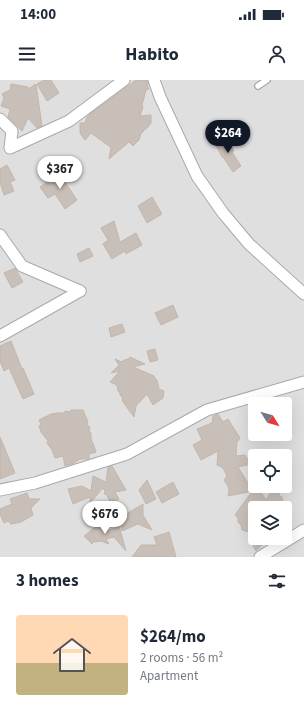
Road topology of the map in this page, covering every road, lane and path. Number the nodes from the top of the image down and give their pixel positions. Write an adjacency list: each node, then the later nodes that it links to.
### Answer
1 (124, 80): 5 (street)
2 (154, 80): 7 (street)
3 (267, 80): 4 (lane)
4 (258, 86)
5 (0, 119)
6 (0, 235): 8 (street)
7 (304, 294)
8 (0, 336)
9 (304, 382): 10 (street)
10 (0, 490)
11 (304, 530): 12 (street)
12 (260, 557)

